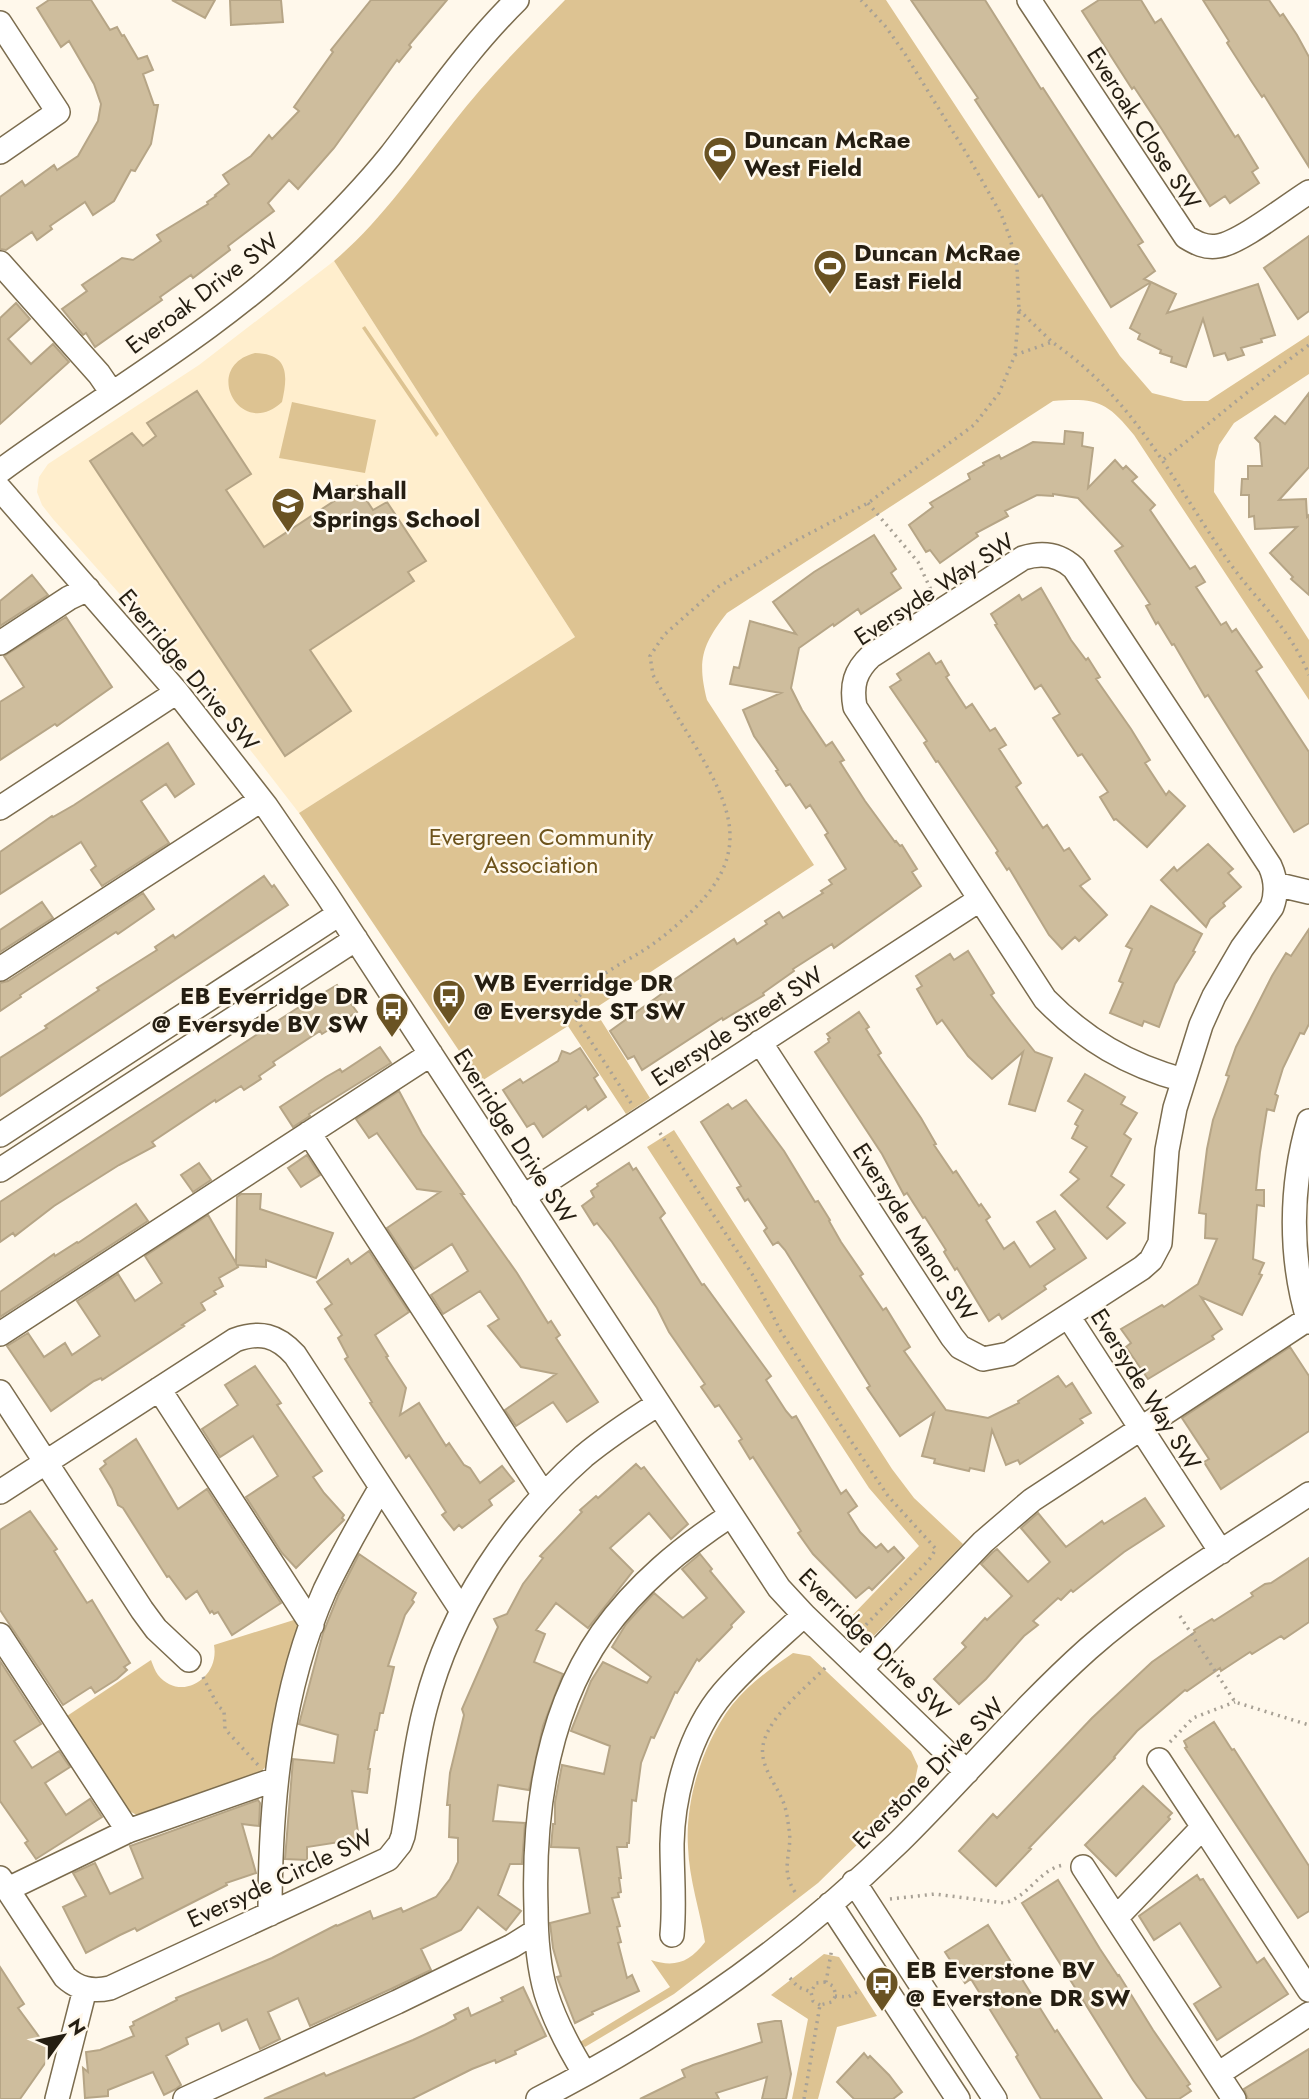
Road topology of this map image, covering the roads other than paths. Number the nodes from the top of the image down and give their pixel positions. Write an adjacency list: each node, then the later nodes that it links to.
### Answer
1 (517, 0): 7 (street, Everoak Drive SW)
2 (1029, 0): 5 (street, Everoak Close SW)
3 (0, 23): 4 (street)
4 (0, 152)
5 (1309, 192)
6 (0, 263): 7 (street)
7 (111, 393): 8 (street, Everoak Drive SW)
8 (0, 471)
9 (0, 489): 10 (street, Everridge Drive SW)
10 (88, 589): 11 (street); 12 (street, Everridge Drive SW)
11 (0, 643)
12 (177, 692): 13 (street, Everridge Drive SW); 14 (street)
13 (261, 800): 18 (street, Everridge Drive SW); 20 (street)
14 (0, 808)
15 (1275, 884): 16 (street); 17 (street, Eversyde Way SW); 23 (street, Eversyde Way SW)
16 (1309, 892)
17 (979, 900): 21 (street, Eversyde Street SW); 23 (street, Eversyde Way SW)
18 (339, 914): 19 (street, Everridge Drive SW); 26 (street)
19 (356, 939): 22 (street, Everridge Drive SW); 27 (street)
20 (0, 969)
21 (760, 1042): 28 (street, Eversyde Street SW); 29 (street, Eversyde Manor SW)
22 (430, 1054): 25 (street); 28 (street, Everridge Drive SW)
23 (1183, 1080): 29 (street, Eversyde Way SW)
24 (1309, 1121): 30 (street)
25 (309, 1133): 31 (street); 40 (street)
26 (0, 1135)
27 (0, 1170)
28 (523, 1197): 34 (street, Everridge Drive SW)
29 (1068, 1316): 35 (street, Eversyde Way SW)
30 (1308, 1321): 35 (street)
31 (0, 1334)
32 (159, 1389): 36 (street); 37 (street); 45 (street)
33 (0, 1392): 36 (street)
34 (659, 1404): 40 (street, Eversyde Circle SW); 41 (street, Everridge Drive SW)
35 (1140, 1428): 42 (street, Eversyde Way SW); 48 (street)
36 (46, 1463): 38 (street); 47 (street)
37 (381, 1487): 43 (street); 45 (street)
38 (0, 1492)
39 (1309, 1494): 42 (street, Everstone Drive SW)
40 (544, 1495): 43 (street, Eversyde Circle SW)
41 (731, 1515): 44 (street, Everridge Drive SW); 60 (street)
42 (1221, 1552): 50 (street, Everstone Drive SW)
43 (462, 1611): 58 (street, Eversyde Circle SW)
44 (804, 1615): 48 (street, Everridge Drive SW); 61 (street)
45 (312, 1625): 51 (street)
46 (0, 1635): 53 (street)
47 (188, 1660)
48 (860, 1669): 50 (street, Everridge Drive SW)
49 (1159, 1760): 52 (street)
50 (967, 1772): 55 (street, Everstone Drive SW)
51 (276, 1779): 53 (street); 58 (street)
52 (1203, 1827): 59 (street); 63 (street)
53 (128, 1831): 56 (street)
54 (1083, 1867): 59 (street)
55 (855, 1882): 57 (street, Everstone Drive SW); 71 (street)
56 (4, 1884): 62 (street)
57 (830, 1904): 65 (street, Everstone Drive SW); 70 (street)
58 (270, 1914): 62 (street, Eversyde Circle SW)
59 (1116, 1918): 66 (street)
60 (536, 1931): 65 (street); 68 (street)
61 (672, 1935)
62 (85, 1989): 67 (street)
63 (1309, 1990)
64 (1309, 2014): 66 (street)
65 (585, 2074): 69 (street, Everstone Drive SW)
66 (1218, 2074): 72 (street)
67 (57, 2099)
68 (185, 2099)
69 (538, 2099)
70 (958, 2099)
71 (995, 2099)
72 (1234, 2099)

